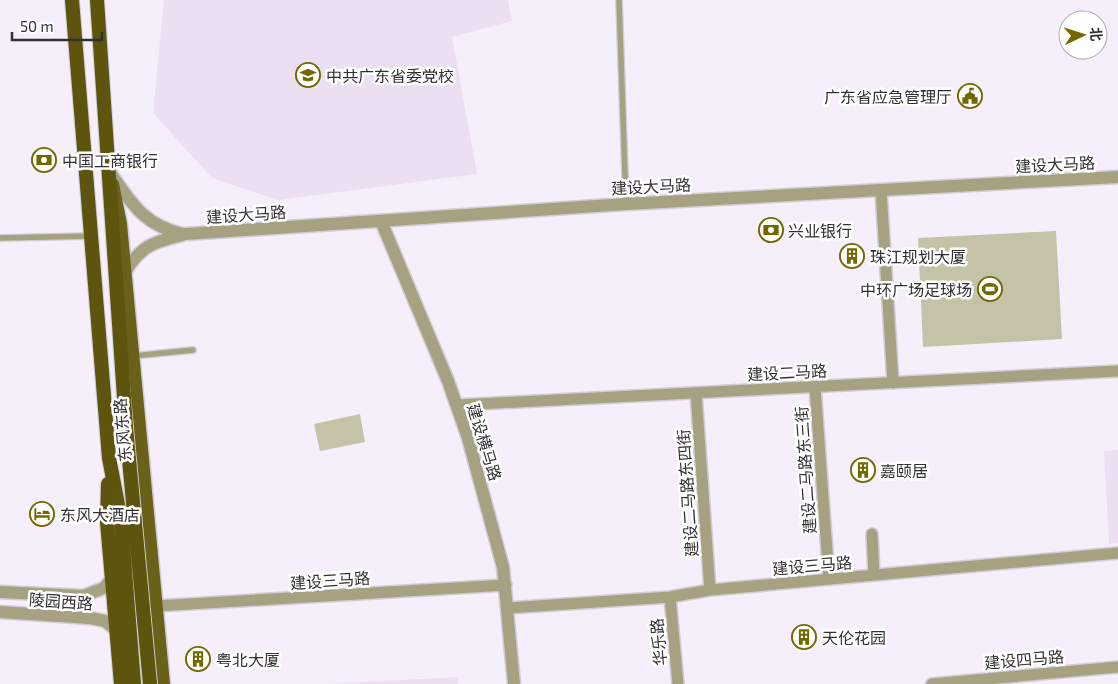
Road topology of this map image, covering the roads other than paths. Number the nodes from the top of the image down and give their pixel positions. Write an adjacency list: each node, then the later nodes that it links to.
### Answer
1 (97, 0): 4 (highway, 东风东路)
2 (619, 0): 7 (lane)
3 (71, 3): 10 (highway, 东风东路)
4 (111, 174): 9 (street); 12 (main road, 东风东路); 40 (highway, 东风东路)
5 (1118, 177): 6 (street, 建设大马路)
6 (881, 190): 7 (street, 建设大马路); 16 (street)
7 (626, 204): 8 (street, 建设大马路)
8 (381, 220): 9 (street, 建设大马路); 19 (street, 建设横马路)
9 (186, 234): 12 (street)
10 (92, 236): 11 (lane); 20 (highway, 东风东路)
11 (0, 238)
12 (125, 272): 14 (main road, 东风东路)
13 (193, 350): 14 (lane)
14 (133, 356): 31 (main road, 东风东路)
15 (1118, 371): 16 (street, 建设二马路)
16 (893, 383): 17 (street, 建设二马路)
17 (815, 387): 18 (street, 建设二马路); 25 (street, 建设二马路东三街)
18 (696, 393): 19 (street, 建设二马路); 27 (street, 建设二马路东四街)
19 (458, 405): 26 (street, 建设横马路)
20 (109, 458): 24 (highway, 东风东路); 39 (highway, 东风东路)
21 (872, 534): 23 (street)
22 (1118, 553): 23 (street, 建设三马路)
23 (874, 575): 25 (street, 建设三马路)
24 (112, 579): 29 (street, 陵园西路); 35 (highway, 东风东路)
25 (829, 579): 27 (street, 建设三马路)
26 (506, 585): 31 (street, 建设三马路); 32 (street, 建设横马路)
27 (710, 590): 30 (street, 建设三马路)
28 (0, 592): 29 (street, 陵园西路)
29 (78, 596): 34 (street)
30 (670, 597): 32 (street, 建设三马路); 43 (street, 华乐路)
31 (156, 606): 41 (main road, 东风东路)
32 (508, 608): 42 (street, 建设横马路)
33 (0, 612): 34 (street, 陵园西路)
34 (78, 617): 35 (street, 陵园西路)
35 (116, 630): 38 (highway, 东风东路)
36 (1118, 667): 37 (street, 建设四马路)
37 (975, 682): 44 (street, 建设四马路)
38 (121, 684)
39 (134, 684)
40 (150, 684)
41 (164, 684)
42 (514, 684)
43 (678, 684)
44 (932, 684)

